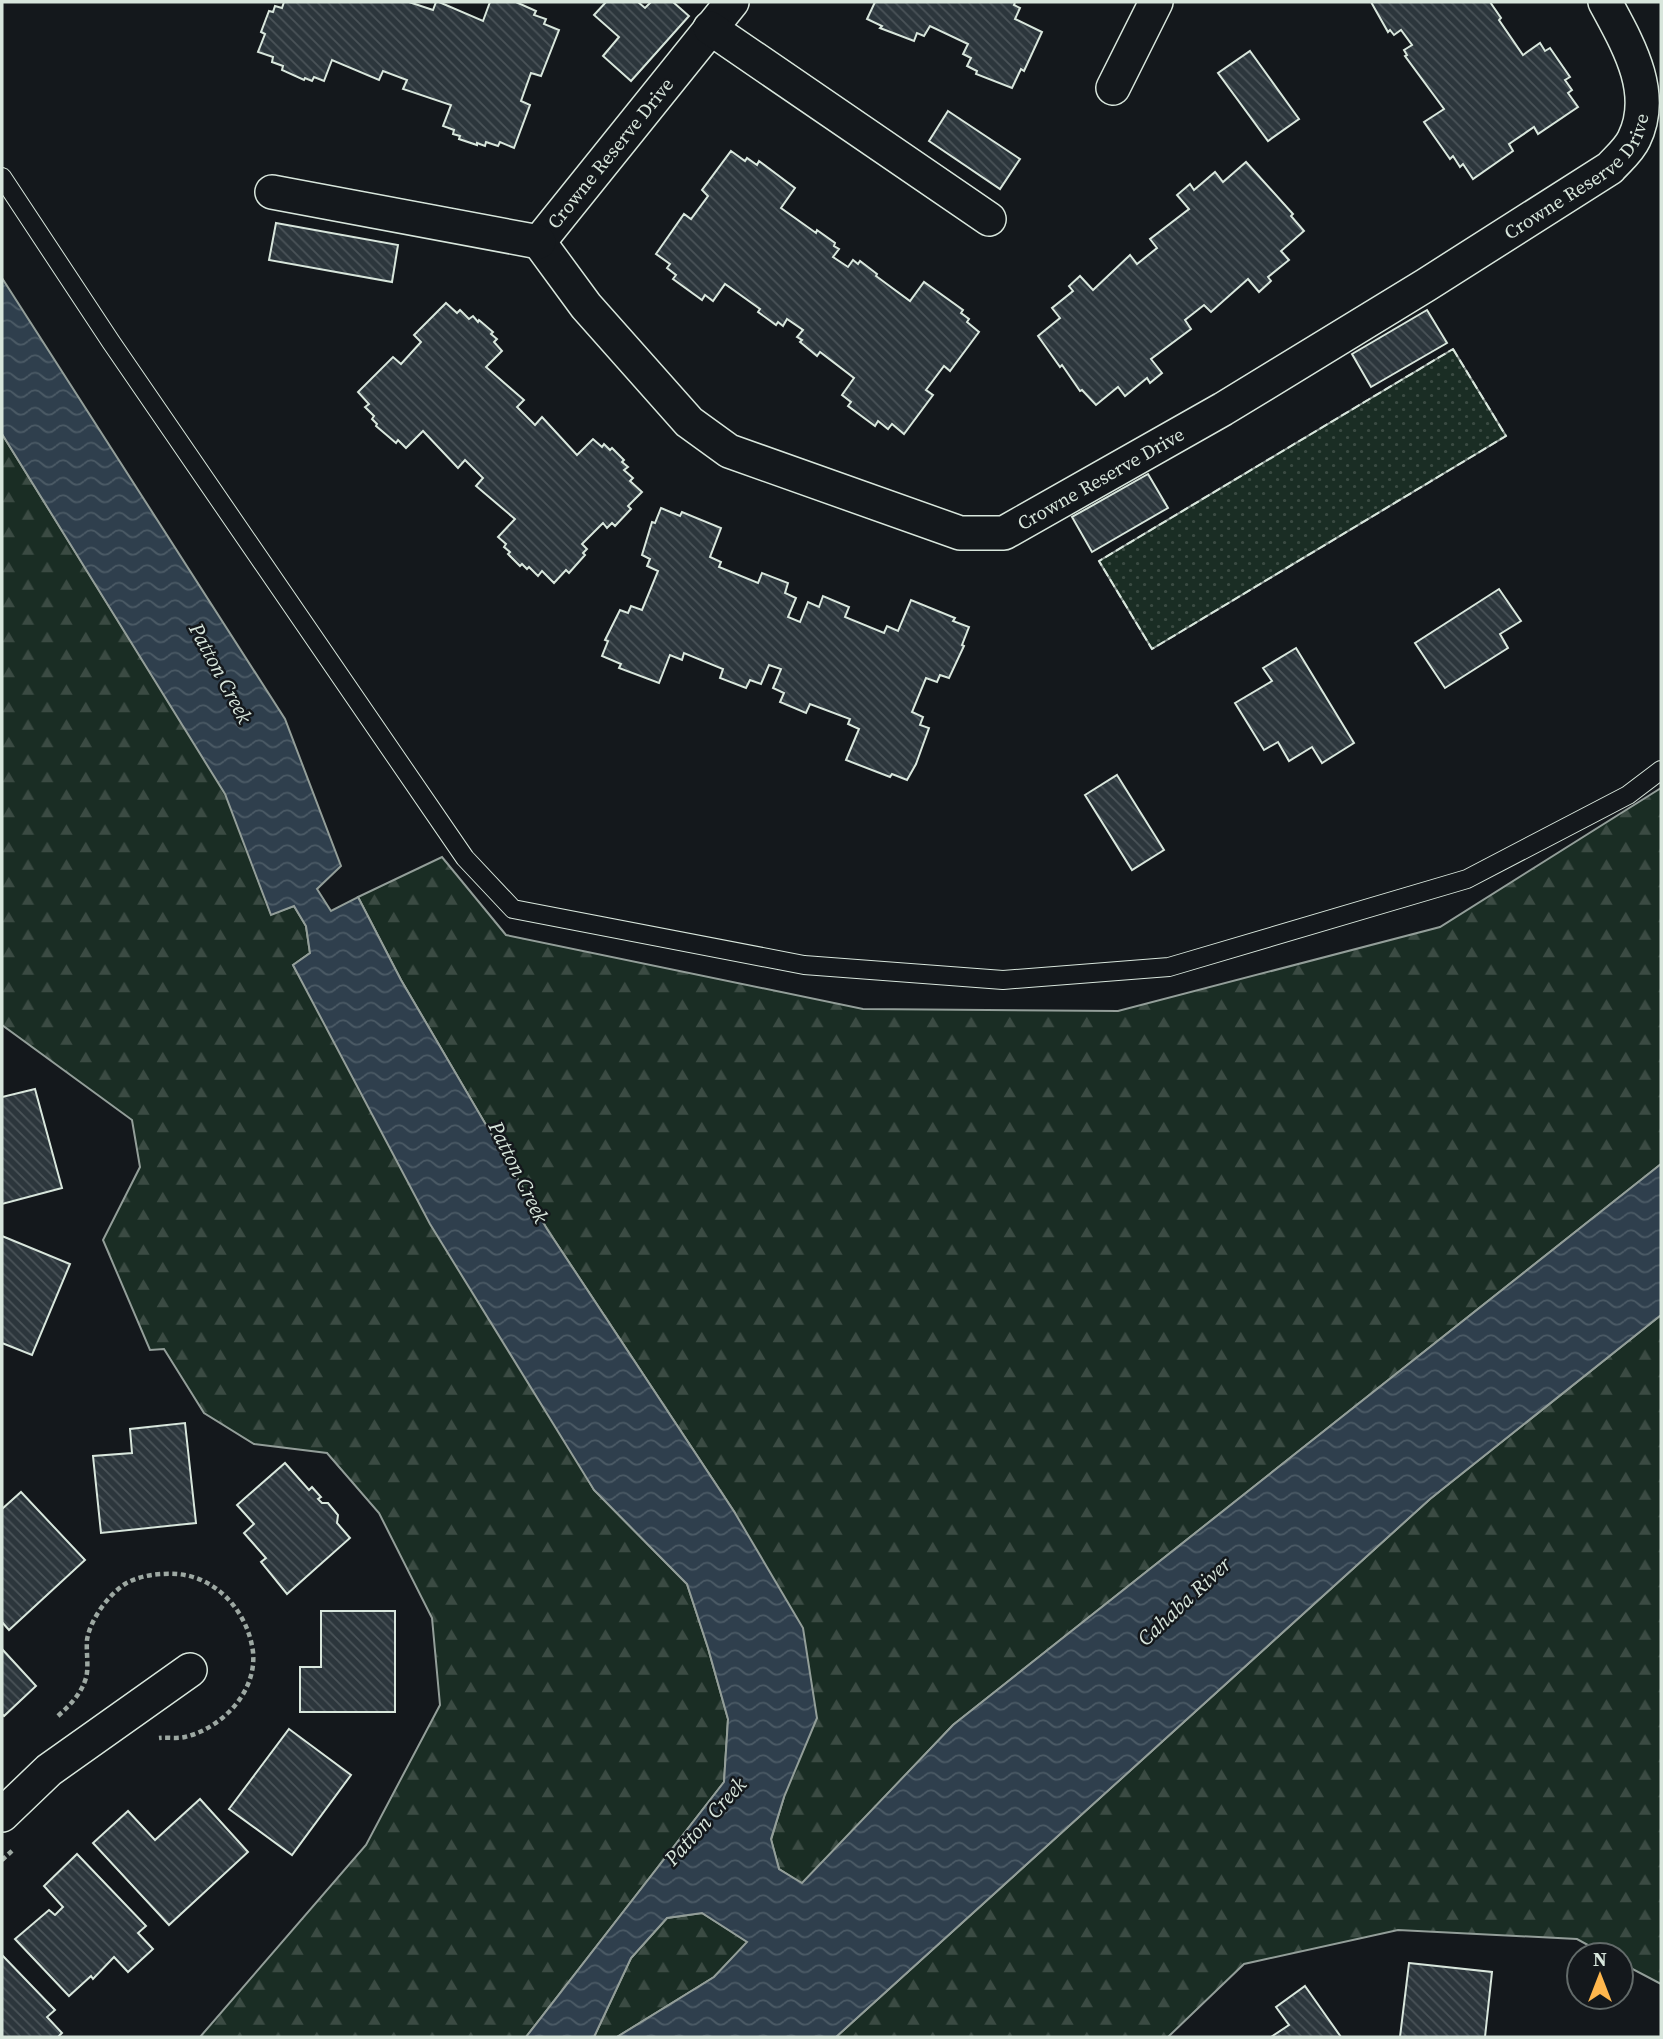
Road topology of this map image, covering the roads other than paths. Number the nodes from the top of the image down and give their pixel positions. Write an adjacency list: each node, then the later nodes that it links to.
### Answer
1 (732, 2): 4 (street, Crowne Reserve Drive)
2 (1156, 2): 5 (street)
3 (1605, 2): 9 (street, Crowne Reserve Drive)
4 (710, 28): 8 (street); 9 (street, Crowne Reserve Drive)
5 (1113, 88)
6 (2, 177): 10 (lane)
7 (272, 192): 9 (street)
8 (989, 219)
9 (539, 242)
10 (1661, 770)
11 (190, 1670): 12 (street)
12 (2, 1815)

